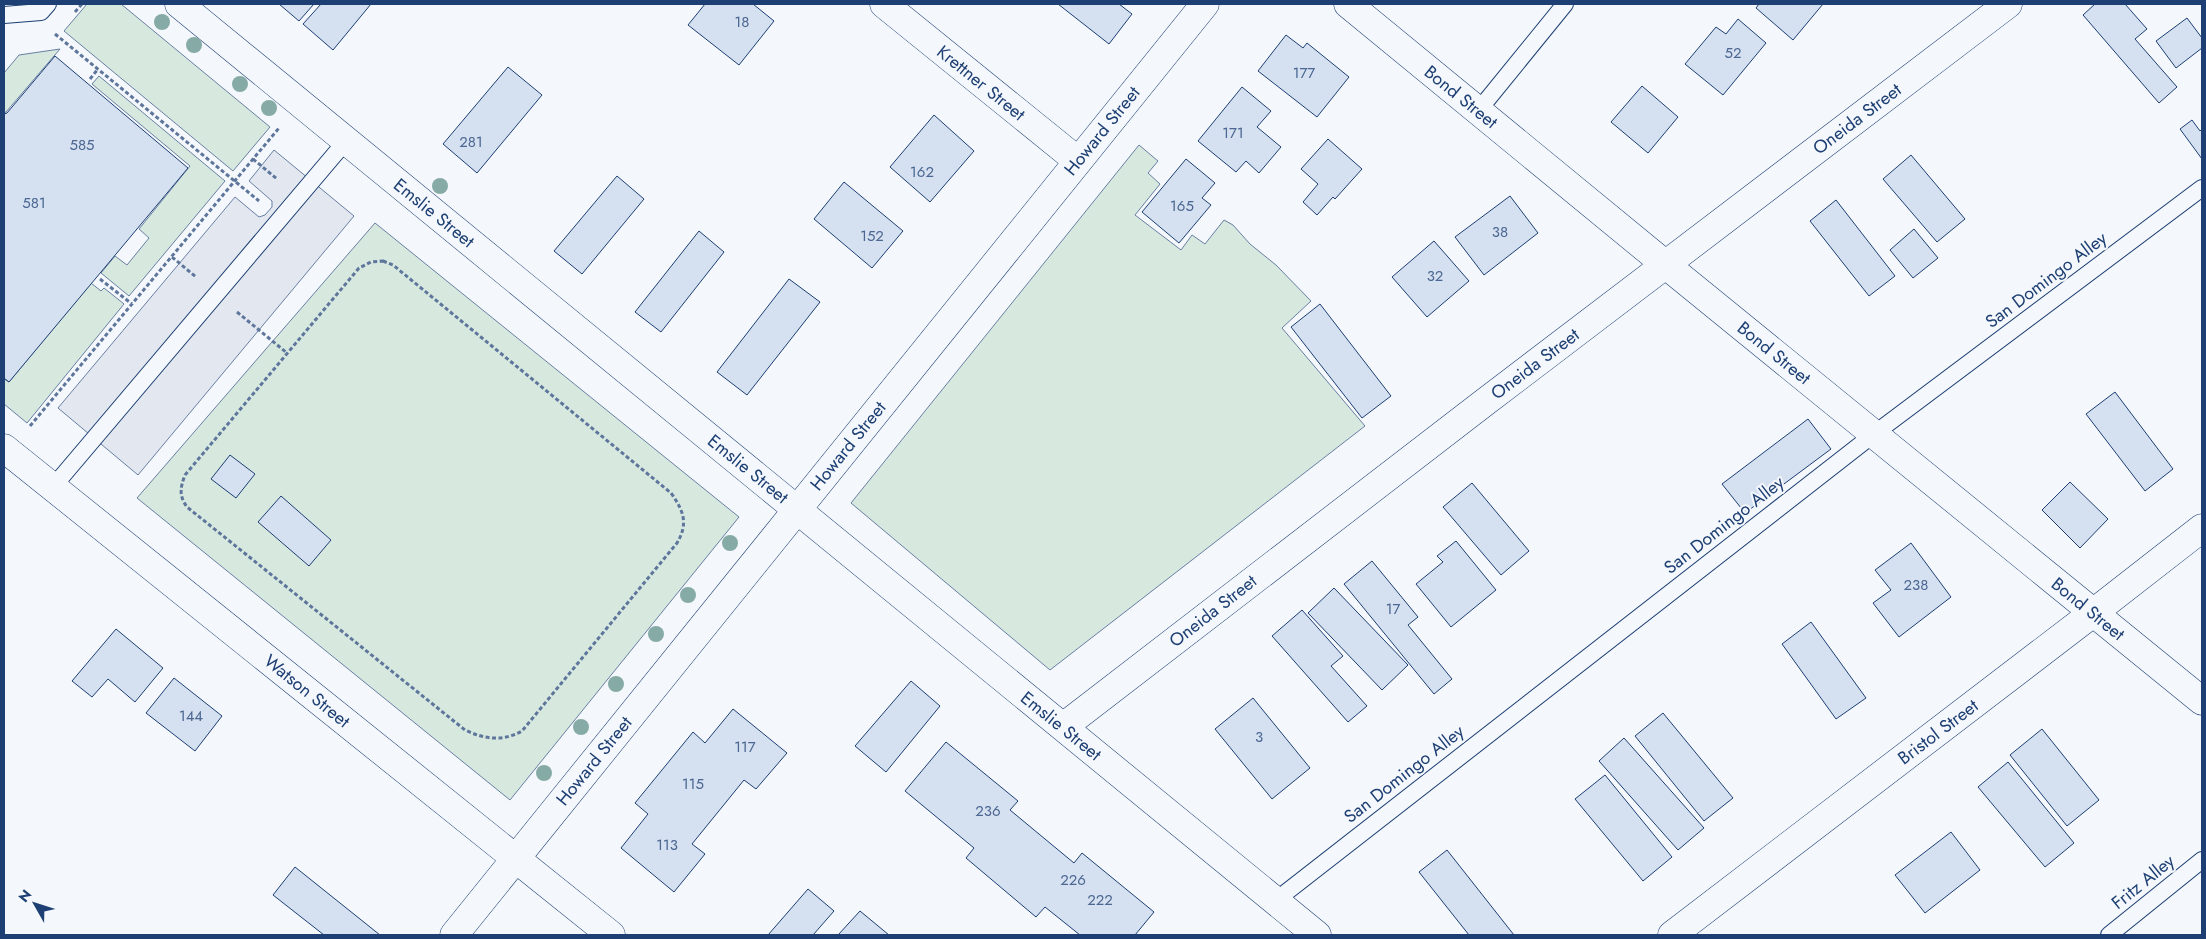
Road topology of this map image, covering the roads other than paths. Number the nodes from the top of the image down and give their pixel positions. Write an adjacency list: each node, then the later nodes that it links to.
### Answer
1 (48, 4): 8 (lane)
2 (179, 4): 10 (street, Emslie Street)
3 (884, 4): 11 (street, Krettner Street)
4 (1205, 4): 11 (street, Howard Street)
5 (1348, 4): 9 (street, Bond Street)
6 (1565, 4): 9 (lane)
7 (2008, 4): 13 (street, Oneida Street)
8 (4, 15)
9 (1478, 111): 13 (street, Bond Street)
10 (346, 141): 16 (lane); 17 (street, Emslie Street)
11 (1078, 161): 17 (street, Howard Street)
12 (2202, 188): 14 (lane, San Domingo Alley)
13 (1666, 265): 14 (street, Bond Street); 21 (street, Oneida Street)
14 (1874, 434): 19 (street, Bond Street); 24 (lane, San Domingo Alley)
15 (6, 450): 16 (street, Watson Street)
16 (53, 487): 22 (street, Watson Street)
17 (796, 510): 21 (street, Emslie Street); 22 (street, Howard Street)
18 (2202, 528): 19 (street, Bristol Street)
19 (2093, 614): 20 (street, Bond Street); 28 (street, Bristol Street)
20 (2202, 701)
21 (1063, 728): 24 (street, Emslie Street)
22 (516, 859): 25 (street, Howard Street); 26 (street, Watson Street)
23 (2202, 860): 29 (lane, Fritz Alley)
24 (1275, 901): 27 (street, Emslie Street)
25 (454, 935)
26 (611, 935)
27 (1317, 935)
28 (1672, 935)
29 (2109, 935)

